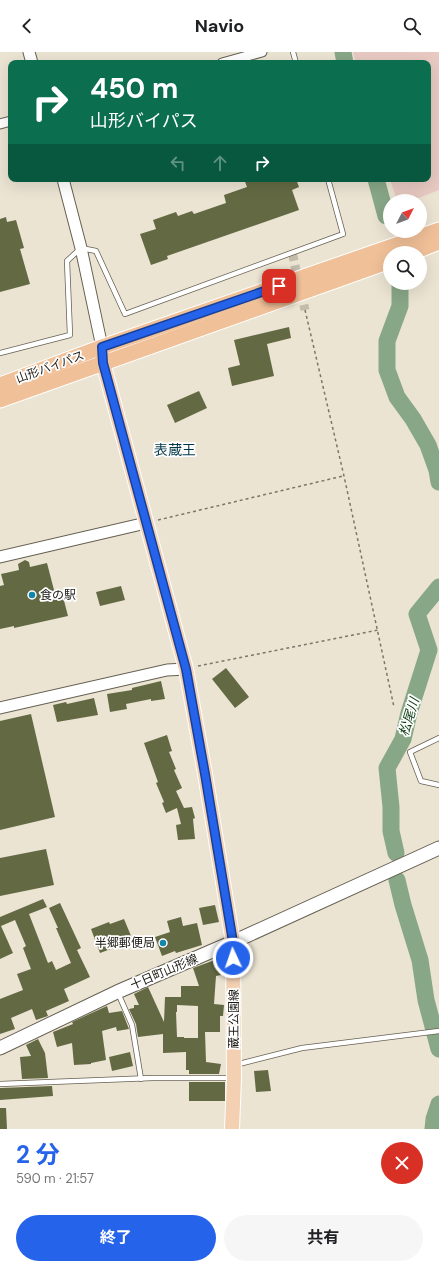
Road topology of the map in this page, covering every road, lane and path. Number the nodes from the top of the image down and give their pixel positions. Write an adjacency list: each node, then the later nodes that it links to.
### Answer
1 (262, 52): 2 (street)
2 (233, 60)
3 (64, 182): 8 (street)
4 (329, 182): 8 (lane)
5 (439, 230): 11 (highway, 山形バイパス)
6 (439, 242): 7 (highway)
7 (427, 247)
8 (81, 248): 11 (street); 12 (lane)
9 (383, 263): 13 (highway, 山形バイパス)
10 (305, 310): 16 (path)
11 (102, 347): 13 (main road, 蔵王公園線); 14 (highway, 山形バイパス)
12 (0, 353)
13 (103, 363): 15 (highway, 山形バイパス); 17 (main road, 蔵王公園線)
14 (0, 385)
15 (0, 400)
16 (344, 476): 17 (path); 19 (path)
17 (146, 523): 18 (street); 20 (main road, 蔵王公園線)
18 (0, 557)
19 (378, 630): 20 (path); 21 (path)
20 (186, 669): 22 (street); 26 (main road, 蔵王公園線)
21 (394, 707)
22 (0, 708)
23 (439, 738): 24 (lane)
24 (439, 785)
25 (439, 848): 26 (main road, 十日町山形線)
26 (233, 942): 27 (main road, 十日町山形線); 30 (main road, 蔵王公園線)
27 (117, 992): 29 (main road, 十日町山形線); 31 (lane)
28 (439, 1031): 30 (lane)
29 (0, 1048)
30 (234, 1071): 31 (lane); 33 (main road, 蔵王公園線)
31 (141, 1079): 32 (lane)
32 (0, 1084)
33 (232, 1129)

